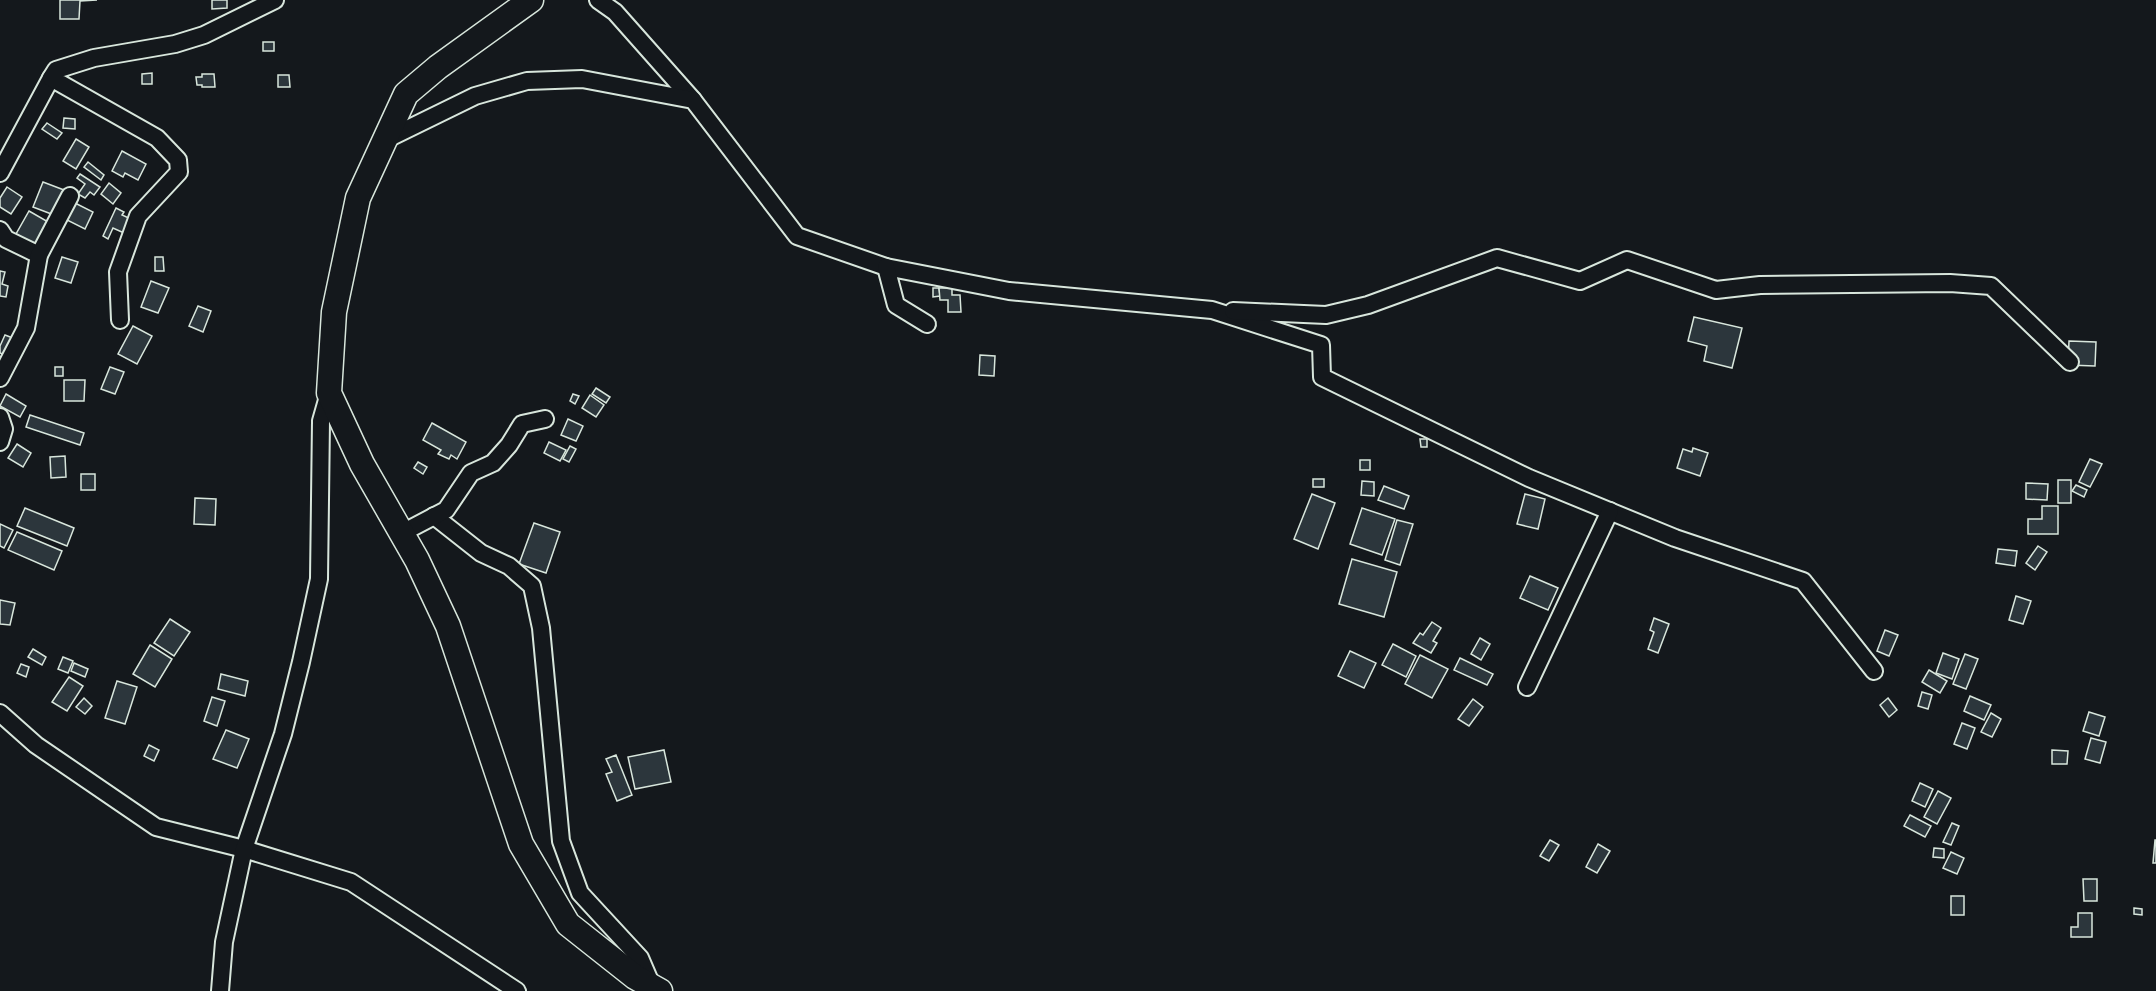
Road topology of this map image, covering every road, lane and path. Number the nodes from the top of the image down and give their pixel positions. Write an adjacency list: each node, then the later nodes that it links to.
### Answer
1 (275, 0): 4 (street)
2 (531, 0): 6 (street)
3 (598, 0): 5 (street)
4 (51, 78): 7 (street); 13 (street)
5 (693, 100): 6 (street); 11 (street)
6 (385, 140): 17 (street)
7 (0, 173)
8 (70, 196): 10 (street)
9 (0, 230): 10 (street)
10 (39, 255): 16 (street)
11 (886, 267): 12 (street); 14 (street)
12 (1212, 310): 15 (street); 21 (street)
13 (120, 320)
14 (927, 324)
15 (2070, 362)
16 (0, 378)
17 (329, 393): 23 (street); 27 (street)
18 (0, 417): 20 (street)
19 (545, 419): 22 (street)
20 (0, 442)
21 (1610, 511): 24 (street); 25 (street)
22 (434, 516): 23 (street); 28 (street)
23 (402, 533): 28 (street)
24 (1874, 671)
25 (1527, 687)
26 (0, 713): 27 (street)
27 (244, 849): 29 (street); 30 (street)
28 (656, 989)
29 (220, 991)
30 (518, 991)

